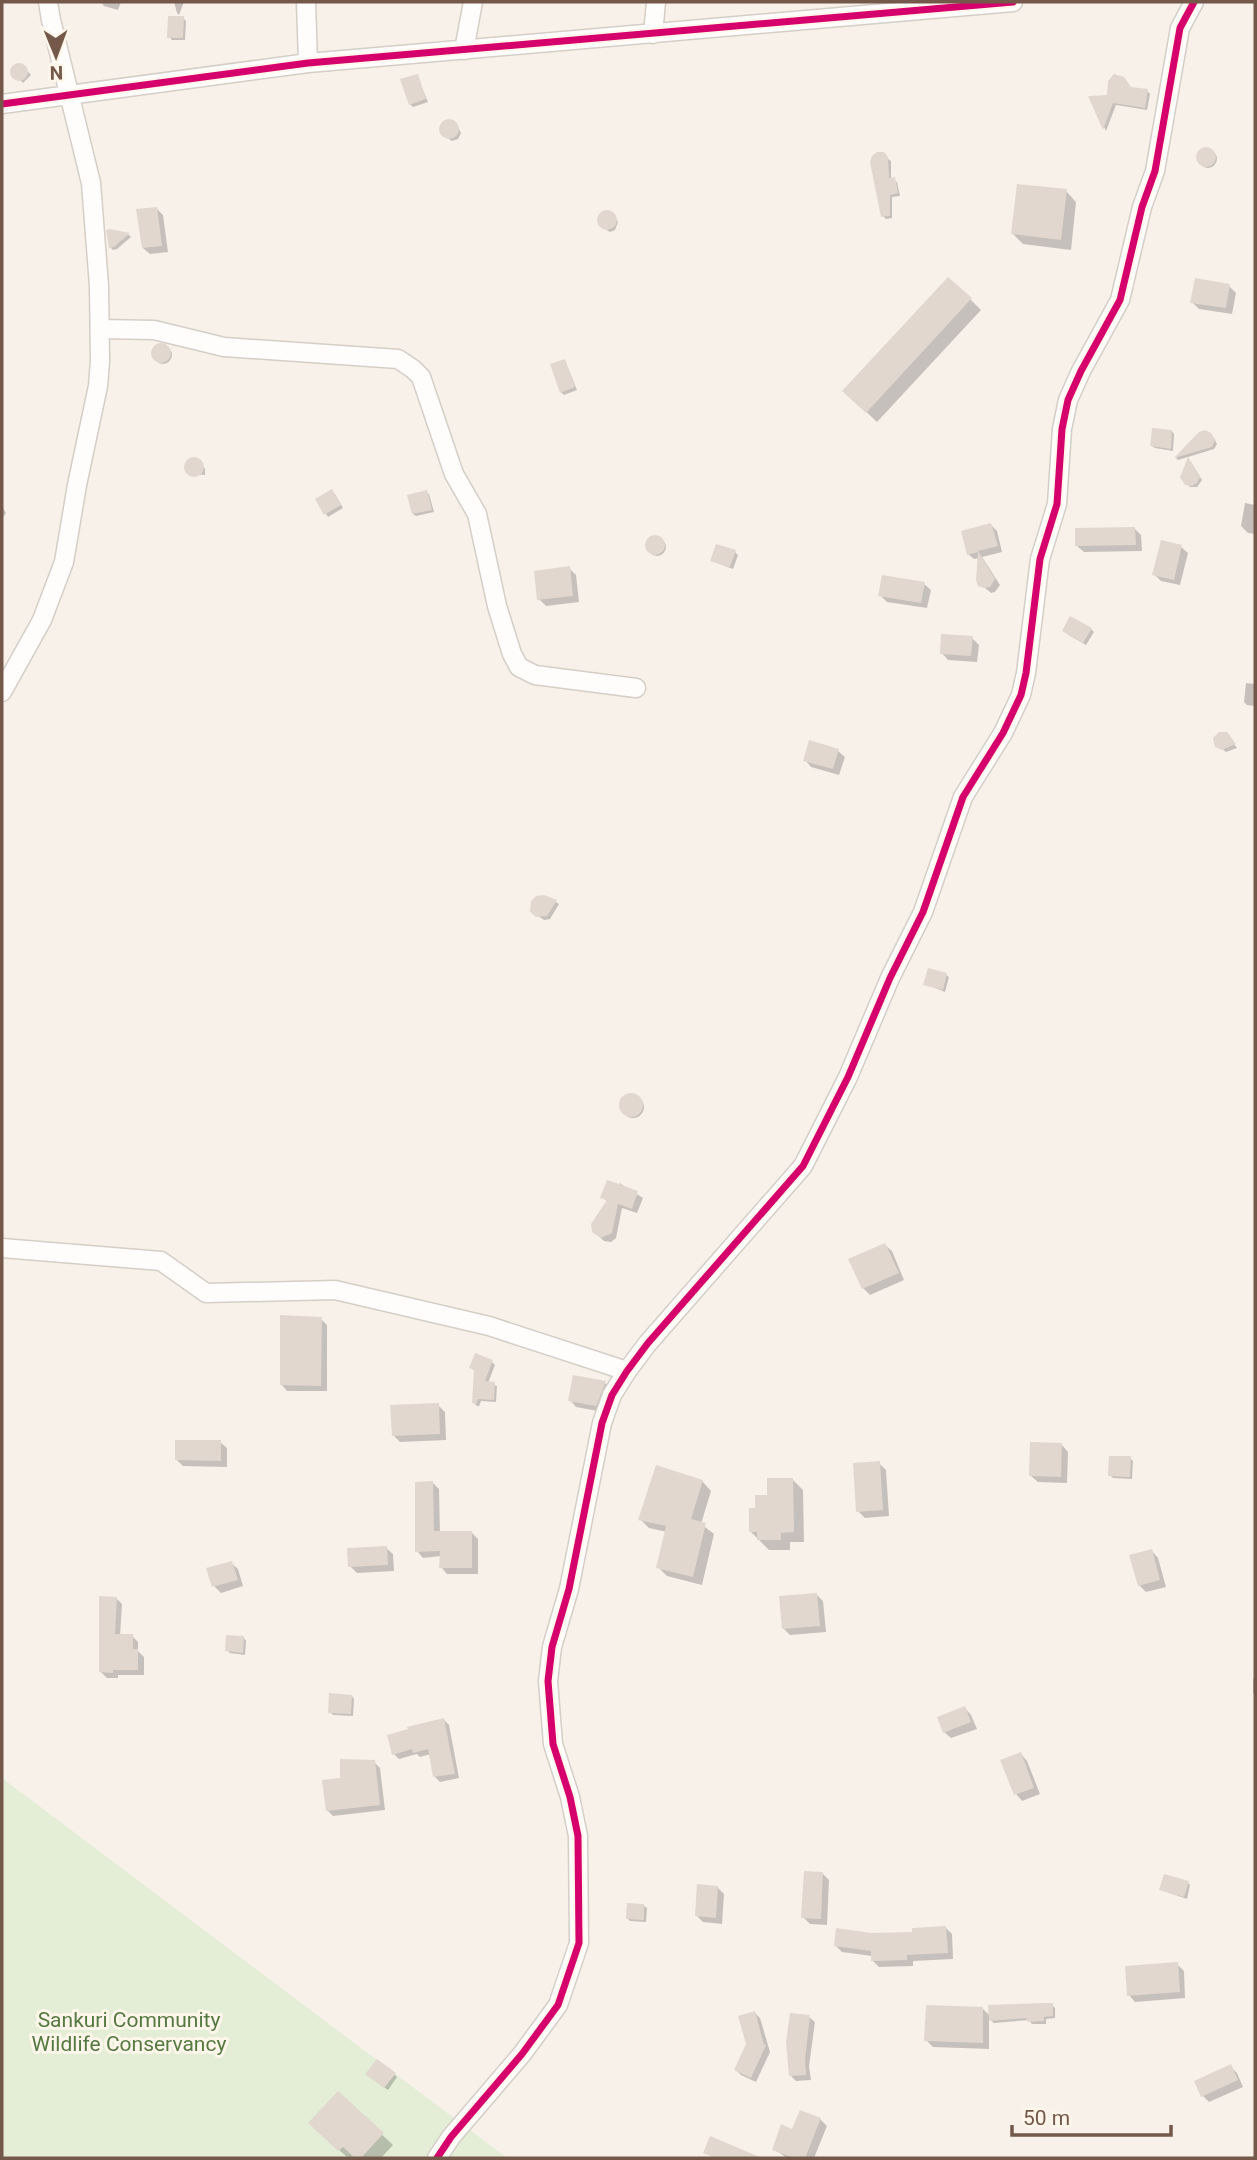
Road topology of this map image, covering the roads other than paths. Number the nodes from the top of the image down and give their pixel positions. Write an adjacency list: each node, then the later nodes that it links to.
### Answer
1 (48, 2): 10 (street)
2 (306, 2): 9 (street)
3 (473, 2): 8 (street)
4 (656, 2): 7 (street)
5 (1013, 2): 7 (street)
6 (1194, 2): 16 (street)
7 (653, 34): 8 (street)
8 (464, 50): 9 (street)
9 (308, 63): 10 (street)
10 (69, 93): 11 (street); 12 (street)
11 (2, 104)
12 (100, 329): 13 (street); 14 (street)
13 (636, 688)
14 (2, 692)
15 (2, 1248): 16 (street)
16 (627, 1371): 17 (street)
17 (437, 2158)

